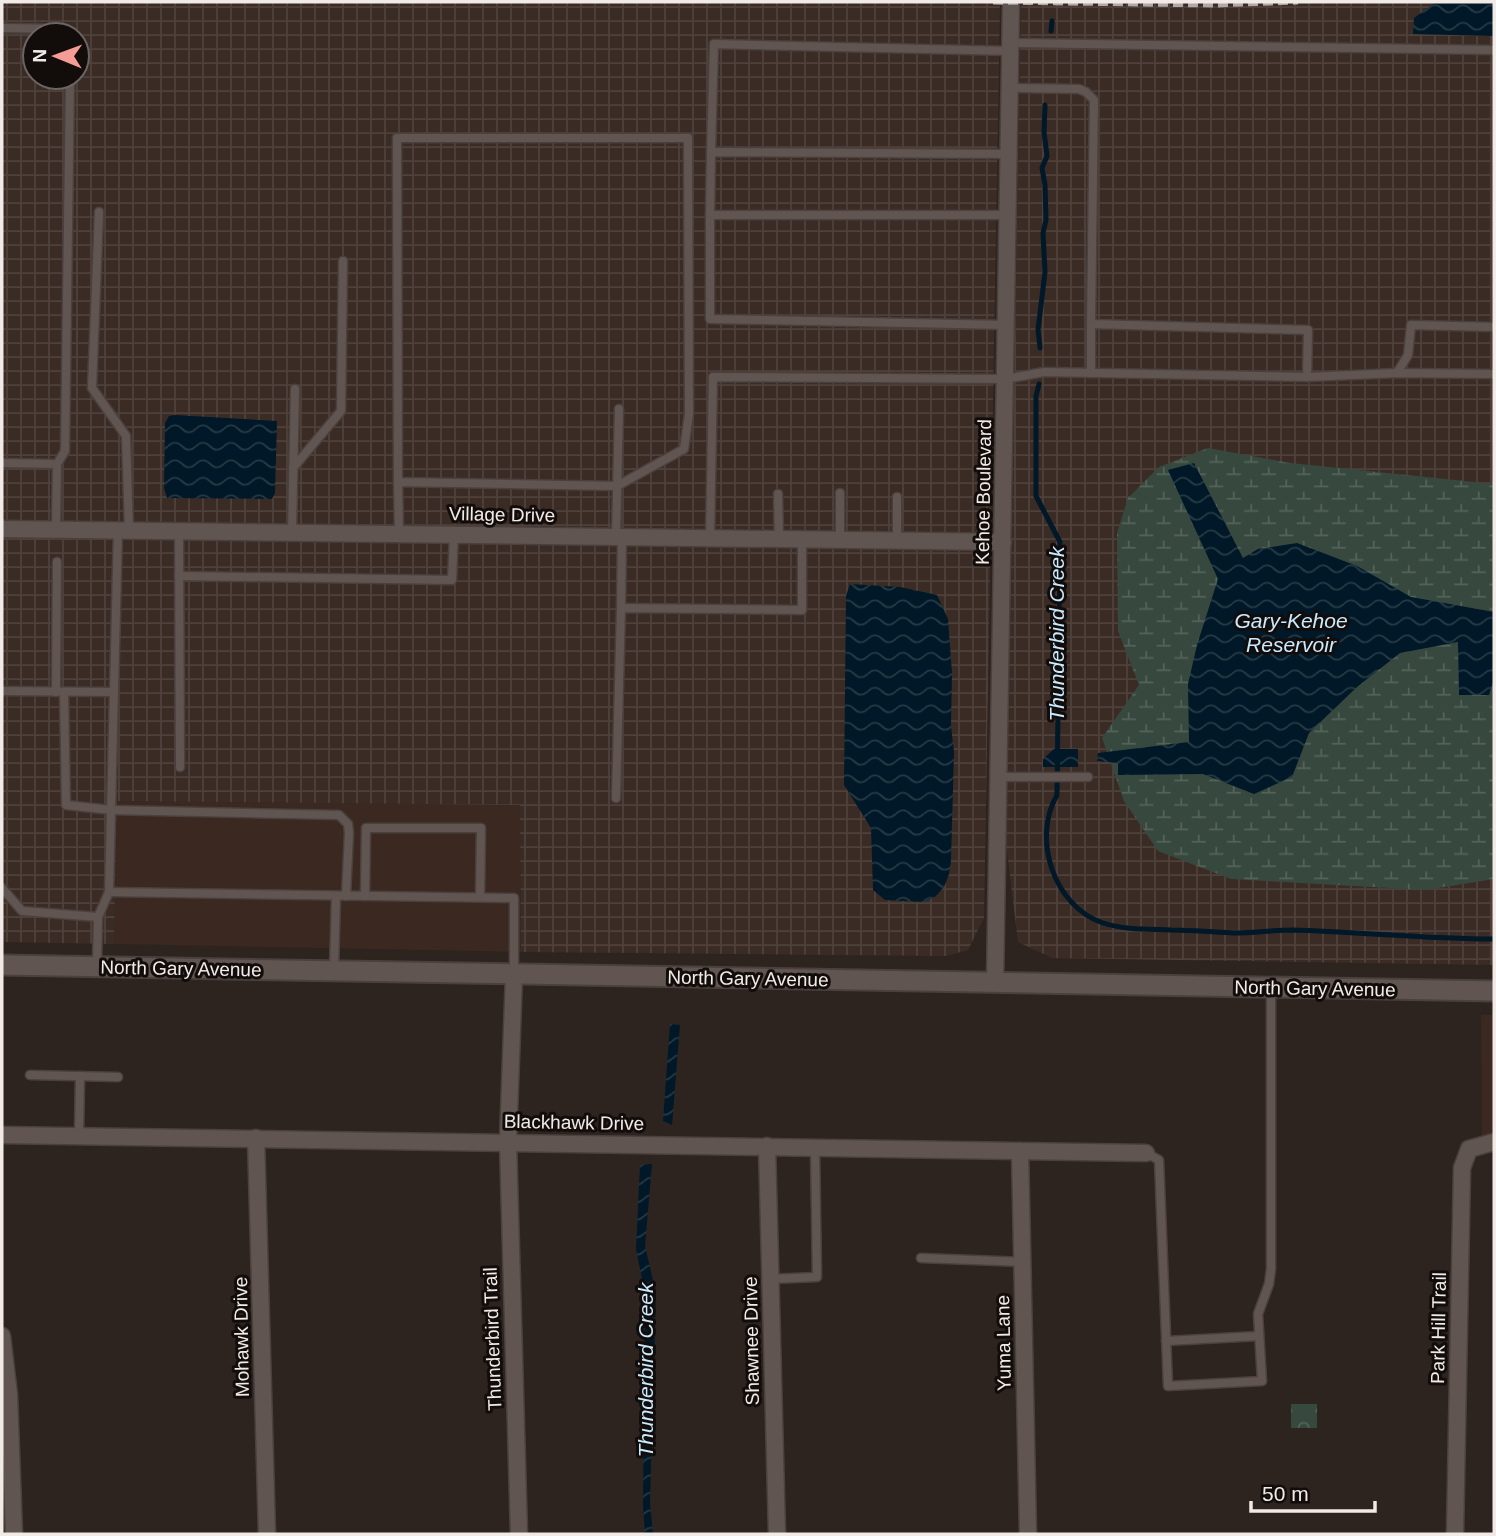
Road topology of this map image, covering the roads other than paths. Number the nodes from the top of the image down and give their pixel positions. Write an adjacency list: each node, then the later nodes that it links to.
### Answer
1 (1012, 2): 4 (street, Kehoe Boulevard)
2 (2, 28): 3 (lane)
3 (21, 28)
4 (1012, 47): 5 (lane); 6 (street, Kehoe Boulevard); 8 (lane)
5 (1494, 50)
6 (1010, 88): 9 (street, Kehoe Boulevard); 14 (lane)
7 (70, 91): 25 (lane)
8 (711, 152): 9 (lane); 11 (lane)
9 (1009, 154): 12 (street, Kehoe Boulevard)
10 (99, 212): 34 (lane)
11 (710, 215): 12 (lane); 15 (lane)
12 (1009, 215): 15 (street, Kehoe Boulevard)
13 (343, 261): 26 (lane)
14 (1091, 324): 17 (lane); 20 (lane)
15 (1007, 325): 21 (street, Kehoe Boulevard)
16 (1494, 327): 18 (lane)
17 (1091, 373): 20 (lane); 21 (lane)
18 (1397, 373): 19 (lane); 20 (lane)
19 (1494, 374)
20 (1307, 377)
21 (1006, 379): 40 (lane); 45 (street, Kehoe Boulevard)
22 (295, 389): 26 (lane)
23 (619, 409): 28 (lane)
24 (2, 463): 25 (lane)
25 (57, 464): 33 (lane)
26 (293, 468): 36 (lane)
27 (398, 482): 28 (lane); 28 (lane); 37 (lane)
28 (617, 486): 39 (lane)
29 (778, 494): 41 (lane)
30 (840, 494): 43 (lane)
31 (897, 497): 44 (lane)
32 (2, 529): 33 (street, Village Drive)
33 (57, 529): 34 (street, Village Drive)
34 (123, 529): 35 (street, Village Drive); 51 (lane)
35 (179, 530): 36 (street, Village Drive); 47 (lane)
36 (292, 532): 37 (street, Village Drive)
37 (399, 533): 38 (street, Village Drive)
38 (454, 534): 39 (street, Village Drive); 47 (lane)
39 (619, 537): 40 (street, Village Drive); 48 (lane)
40 (710, 538): 41 (street, Village Drive)
41 (779, 539): 42 (street, Village Drive)
42 (802, 539): 43 (street, Village Drive); 48 (lane)
43 (840, 540): 44 (street, Village Drive)
44 (897, 541): 45 (street, Village Drive)
45 (1003, 542): 53 (street, Kehoe Boulevard)
46 (57, 562): 50 (lane)
47 (179, 576): 52 (lane)
48 (621, 608): 55 (lane)
49 (2, 691): 50 (lane)
50 (60, 692): 51 (lane); 56 (lane)
51 (114, 692): 56 (lane)
52 (180, 767)
53 (998, 777): 54 (lane); 68 (street, Kehoe Boulevard)
54 (1088, 777)
55 (616, 798)
56 (111, 810): 58 (lane); 60 (lane)
57 (2, 888): 63 (lane)
58 (109, 892): 59 (lane); 63 (lane)
59 (336, 896): 60 (lane); 66 (lane)
60 (346, 896): 61 (lane)
61 (365, 896): 62 (lane); 62 (lane)
62 (480, 897): 67 (lane)
63 (98, 917): 65 (lane)
64 (2, 965): 65 (street, North Gary Avenue)
65 (97, 966): 66 (street, North Gary Avenue)
66 (334, 971): 67 (street, North Gary Avenue)
67 (514, 974): 68 (street, North Gary Avenue); 77 (street, Thunderbird Trail)
68 (995, 983): 69 (street, North Gary Avenue)
69 (1271, 987): 70 (street, North Gary Avenue); 87 (lane)
70 (1494, 991)
71 (30, 1075): 72 (lane)
72 (80, 1076): 73 (lane); 75 (lane)
73 (118, 1077)
74 (2, 1135): 75 (street, Blackhawk Drive)
75 (79, 1135): 76 (street, Blackhawk Drive)
76 (256, 1138): 77 (street, Blackhawk Drive); 90 (street, Mohawk Drive)
77 (508, 1142): 79 (street, Blackhawk Drive); 91 (street, Thunderbird Trail)
78 (1494, 1142): 94 (street, Park Hill Trail)
79 (767, 1146): 80 (street, Blackhawk Drive); 85 (street, Shawnee Drive)
80 (815, 1147): 81 (street, Blackhawk Drive); 85 (lane)
81 (1020, 1151): 82 (street, Blackhawk Drive); 84 (street, Yuma Lane)
82 (1146, 1153): 88 (lane)
83 (921, 1258): 84 (lane)
84 (1022, 1262): 93 (street, Yuma Lane)
85 (770, 1279): 92 (street, Shawnee Drive)
86 (2, 1336): 89 (street)
87 (1259, 1336): 88 (lane); 88 (lane)
88 (1166, 1341)
89 (10, 1525)
90 (267, 1534)
91 (519, 1534)
92 (777, 1534)
93 (1028, 1534)
94 (1455, 1534)

